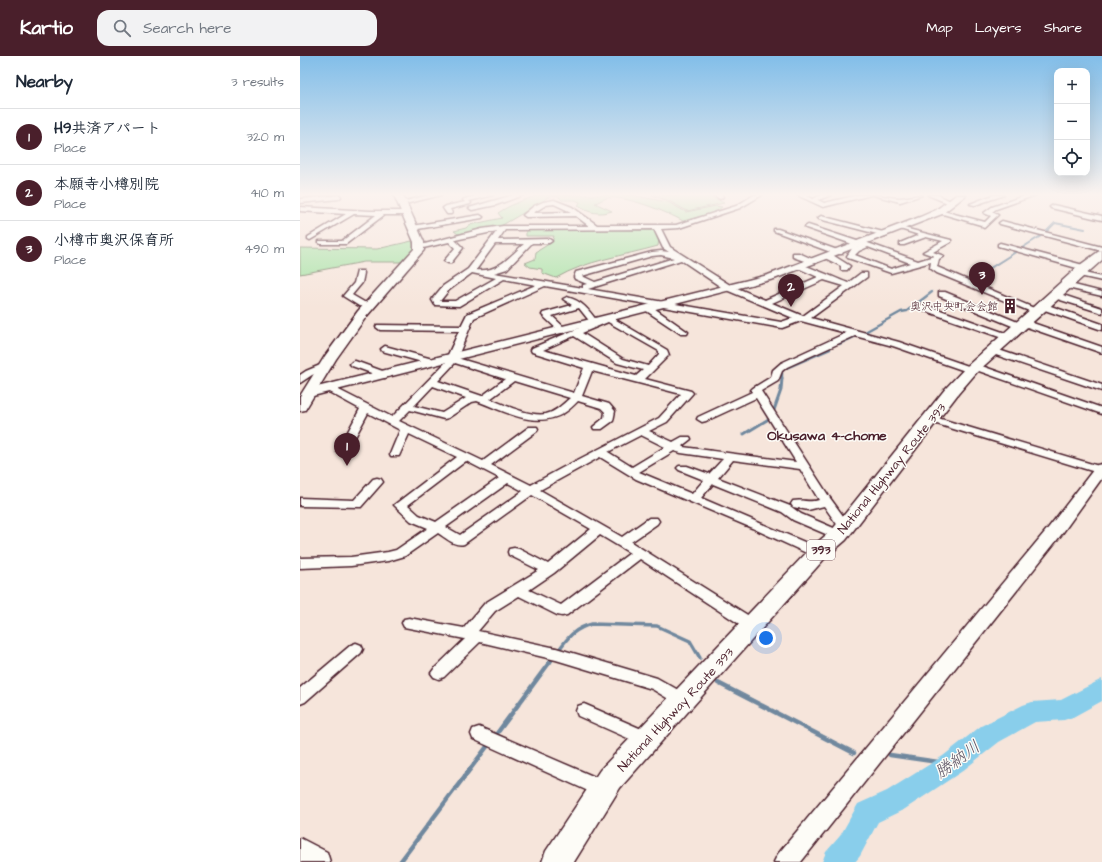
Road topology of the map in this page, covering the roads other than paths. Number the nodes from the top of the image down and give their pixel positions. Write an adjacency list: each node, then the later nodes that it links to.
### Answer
1 (319, 233): 15 (street)
2 (357, 233): 17 (street)
3 (414, 233): 24 (main road)
4 (481, 233): 16 (street)
5 (500, 233): 18 (street)
6 (659, 233): 30 (street)
7 (783, 233): 26 (street)
8 (826, 233): 21 (street)
9 (879, 233): 13 (street)
10 (889, 233): 13 (street)
11 (917, 233): 14 (street)
12 (1039, 233): 25 (street)
13 (885, 234): 21 (street)
14 (925, 235): 22 (street); 31 (street)
15 (310, 238)
16 (450, 239): 24 (street); 32 (street)
17 (322, 242)
18 (493, 242): 19 (street); 37 (street)
19 (529, 242): 20 (street); 39 (street)
20 (549, 242)
21 (863, 244): 26 (street); 34 (street); 34 (street)
22 (902, 244)
23 (1000, 245): 55 (street)
24 (420, 247): 56 (main road)
25 (1102, 249)
26 (839, 252): 29 (street)
27 (1102, 254): 55 (highway, National Highway Route 393 / 393)
28 (796, 255): 33 (street)
29 (828, 256): 33 (street); 36 (street)
30 (681, 258): 45 (street); 45 (street); 48 (street)
31 (936, 258): 34 (street); 55 (street)
32 (448, 261)
33 (813, 261): 35 (street)
34 (919, 264)
35 (801, 266): 42 (street); 48 (street)
36 (844, 268)
37 (471, 271): 39 (street); 41 (street)
38 (360, 273): 56 (street)
39 (484, 273): 41 (street)
40 (864, 275): 46 (street)
41 (504, 276): 44 (street)
42 (824, 277): 46 (street); 54 (street)
43 (1102, 279): 55 (street)
44 (544, 284): 47 (street); 67 (street)
45 (593, 284): 49 (street)
46 (850, 286): 62 (street)
47 (565, 287): 49 (street); 50 (street)
48 (730, 288): 54 (street); 58 (street)
49 (578, 289): 58 (street)
50 (553, 293)
51 (942, 294): 55 (street)
52 (1102, 294): 55 (street)
53 (567, 299): 57 (street)
54 (765, 303): 62 (street)
55 (1046, 303): 59 (street); 61 (street); 66 (street); 73 (street); 74 (highway, National Highway Route 393 / 393)
56 (369, 305): 78 (main road)
57 (581, 305): 64 (street); 68 (street)
58 (662, 305): 60 (street); 62 (street)
59 (923, 307)
60 (648, 308): 63 (street); 70 (street)
61 (1102, 311)
62 (802, 318): 71 (street)
63 (608, 319): 64 (street); 69 (street); 81 (street)
64 (594, 322): 68 (street)
65 (380, 327): 67 (street)
66 (1102, 327)
67 (464, 329): 75 (street)
68 (563, 330): 75 (street)
69 (575, 332): 79 (street); 81 (street)
70 (684, 332)
71 (854, 333): 80 (street); 90 (street)
72 (386, 349): 76 (street)
73 (1102, 350)
74 (993, 351): 80 (highway, National Highway Route 393 / 393); 88 (street)
75 (452, 359): 76 (street); 83 (street); 86 (street)
76 (433, 362): 82 (street)
77 (354, 364): 82 (street)
78 (325, 366): 84 (street); 89 (main road)
79 (589, 367): 85 (street); 91 (street)
80 (973, 368): 96 (street); 98 (highway, National Highway Route 393 / 393)
81 (650, 369): 85 (street)
82 (385, 374): 87 (street)
83 (512, 378): 91 (street); 92 (street)
84 (300, 380)
85 (638, 380): 103 (street)
86 (431, 382): 92 (street); 94 (street)
87 (330, 388): 89 (street); 95 (street)
88 (1102, 388)
89 (309, 393): 93 (main road)
90 (758, 393): 97 (street); 112 (street)
91 (577, 397): 92 (street); 100 (street)
92 (481, 399): 94 (street)
93 (300, 407)
94 (408, 407): 99 (street)
95 (365, 409): 99 (street); 106 (street)
96 (1102, 411)
97 (702, 419)
98 (931, 419): 114 (street); 127 (highway, National Highway Route 393 / 393)
99 (393, 422): 101 (street)
100 (598, 427)
101 (406, 429): 108 (street); 109 (street)
102 (533, 429): 111 (street)
103 (640, 431): 105 (street); 107 (street)
104 (686, 439): 105 (street)
105 (673, 446): 110 (street); 115 (street)
106 (342, 452)
107 (600, 452): 115 (street); 119 (street)
108 (394, 454)
109 (466, 457): 111 (street); 125 (street)
110 (730, 458): 112 (street); 117 (street)
111 (483, 466): 116 (street)
112 (803, 466): 121 (street)
113 (683, 468): 117 (street)
114 (1102, 470): 149 (street)
115 (632, 472): 120 (street)
116 (507, 478): 119 (street); 125 (street)
117 (711, 479): 120 (street); 127 (street)
118 (377, 482): 122 (street)
119 (532, 490): 125 (street); 126 (street)
120 (694, 499): 130 (street)
121 (826, 501): 123 (street); 127 (street)
122 (300, 502)
123 (797, 504)
124 (652, 521): 128 (street)
125 (438, 527): 132 (street)
126 (599, 529): 128 (street); 133 (street)
127 (842, 531): 130 (highway, National Highway Route 393 / 393)
128 (622, 543): 131 (street)
129 (514, 552): 133 (street)
130 (818, 553): 136 (highway, National Highway Route 393 / 393)
131 (638, 554): 134 (street); 136 (street)
132 (300, 563)
133 (549, 570): 134 (street)
134 (517, 590): 137 (street)
135 (409, 623): 137 (street)
136 (752, 625): 141 (highway, National Highway Route 393 / 393)
137 (472, 635): 139 (street); 141 (street)
138 (356, 649): 140 (street)
139 (439, 673)
140 (300, 697)
141 (682, 700): 144 (highway, National Highway Route 393 / 393)
142 (584, 711): 144 (street)
143 (479, 734): 145 (street)
144 (647, 739): 145 (highway, National Highway Route 393 / 393)
145 (604, 789): 148 (highway, National Highway Route 393 / 393)
146 (300, 852): 147 (main road)
147 (317, 862)
148 (557, 862)
149 (786, 862)

